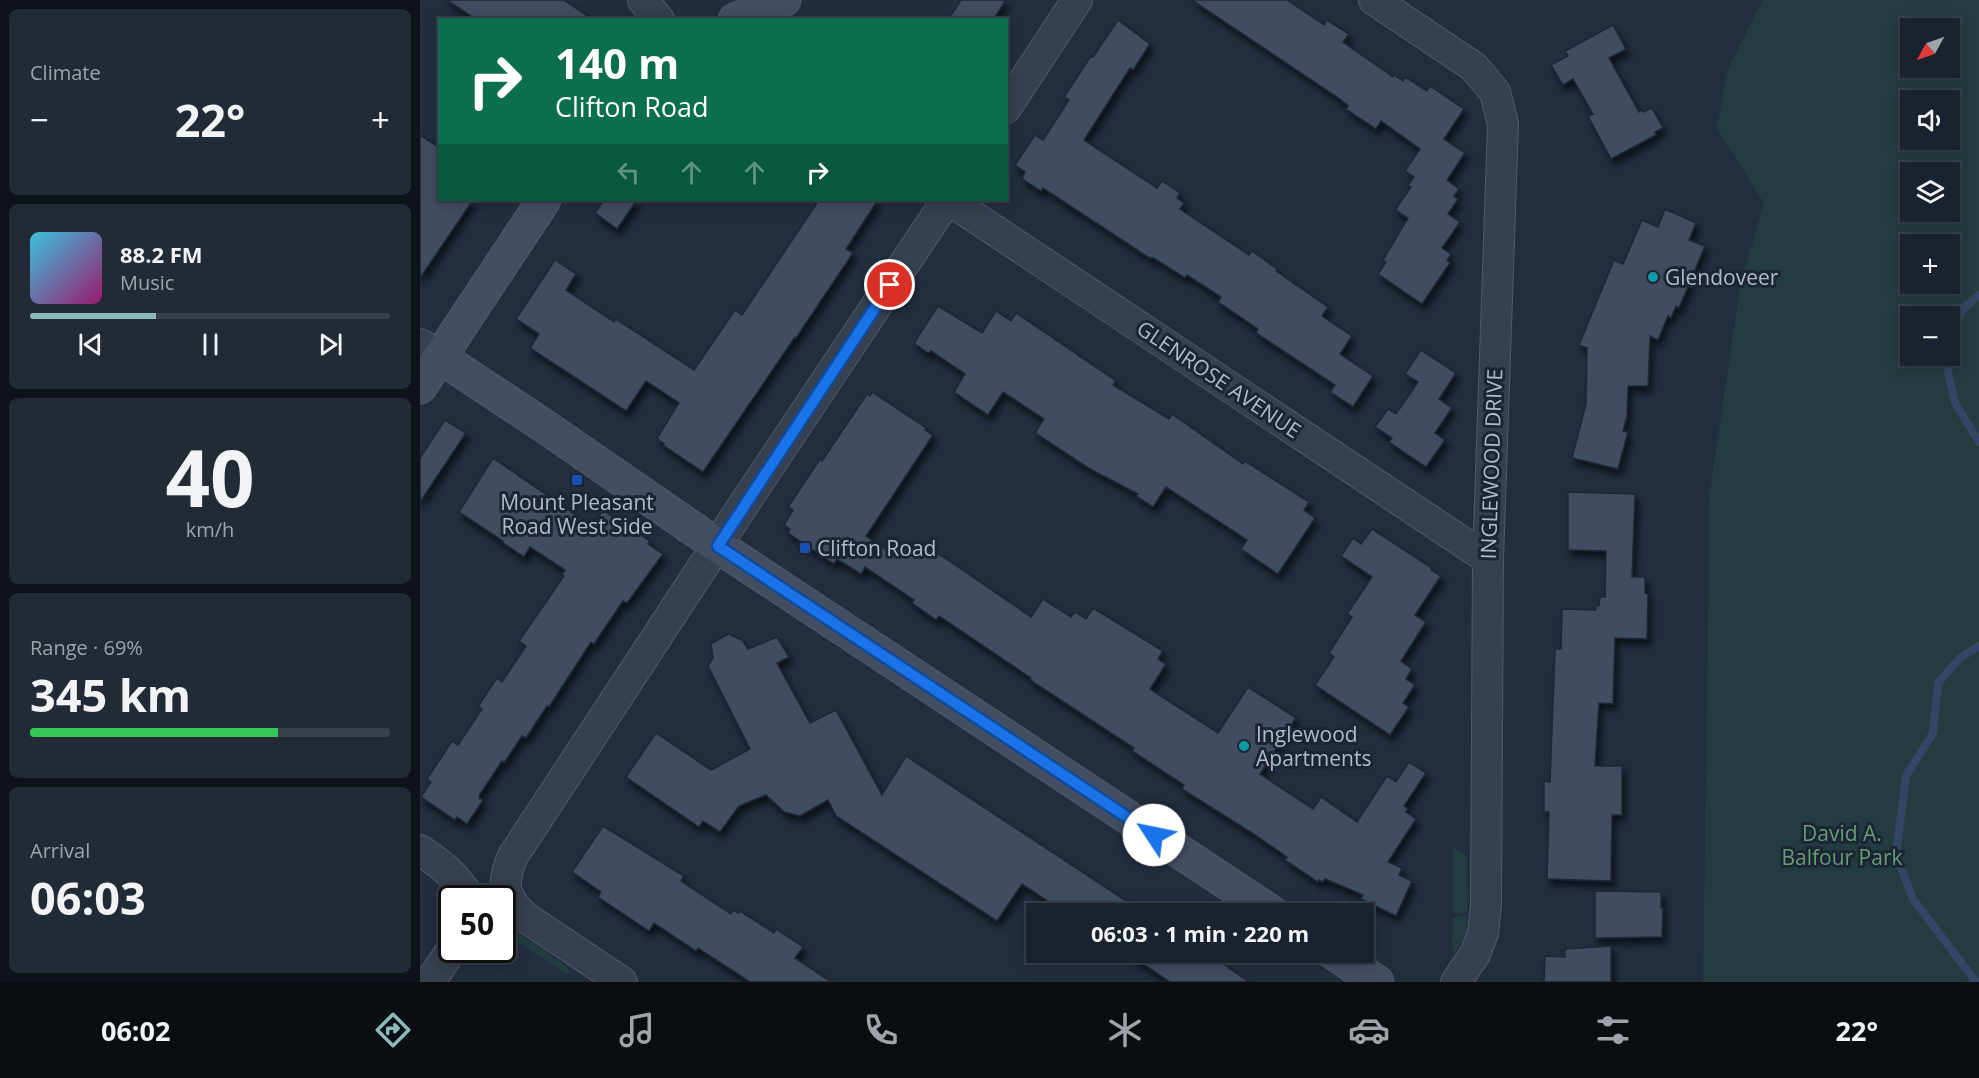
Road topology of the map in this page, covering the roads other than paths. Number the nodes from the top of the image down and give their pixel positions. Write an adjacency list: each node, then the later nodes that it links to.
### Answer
1 (643, 0): 5 (street)
2 (784, 0): 6 (main road)
3 (1077, 0): 7 (street)
4 (1374, 0): 14 (street, INGLEWOOD DRIVE)
5 (657, 18)
6 (740, 18)
7 (1008, 105)
8 (543, 201): 11 (main road)
9 (947, 201): 13 (street)
10 (950, 201): 14 (street, GLENROSE AVENUE)
11 (430, 350): 12 (main road); 13 (main road)
12 (420, 387)
13 (718, 546): 17 (main road); 21 (street)
14 (1488, 559): 23 (street, INGLEWOOD DRIVE)
15 (420, 850): 16 (street)
16 (462, 885)
17 (1257, 903)
18 (443, 963): 20 (street)
19 (1348, 963): 22 (main road)
20 (430, 982)
21 (622, 982)
22 (1377, 982)
23 (1456, 982)

